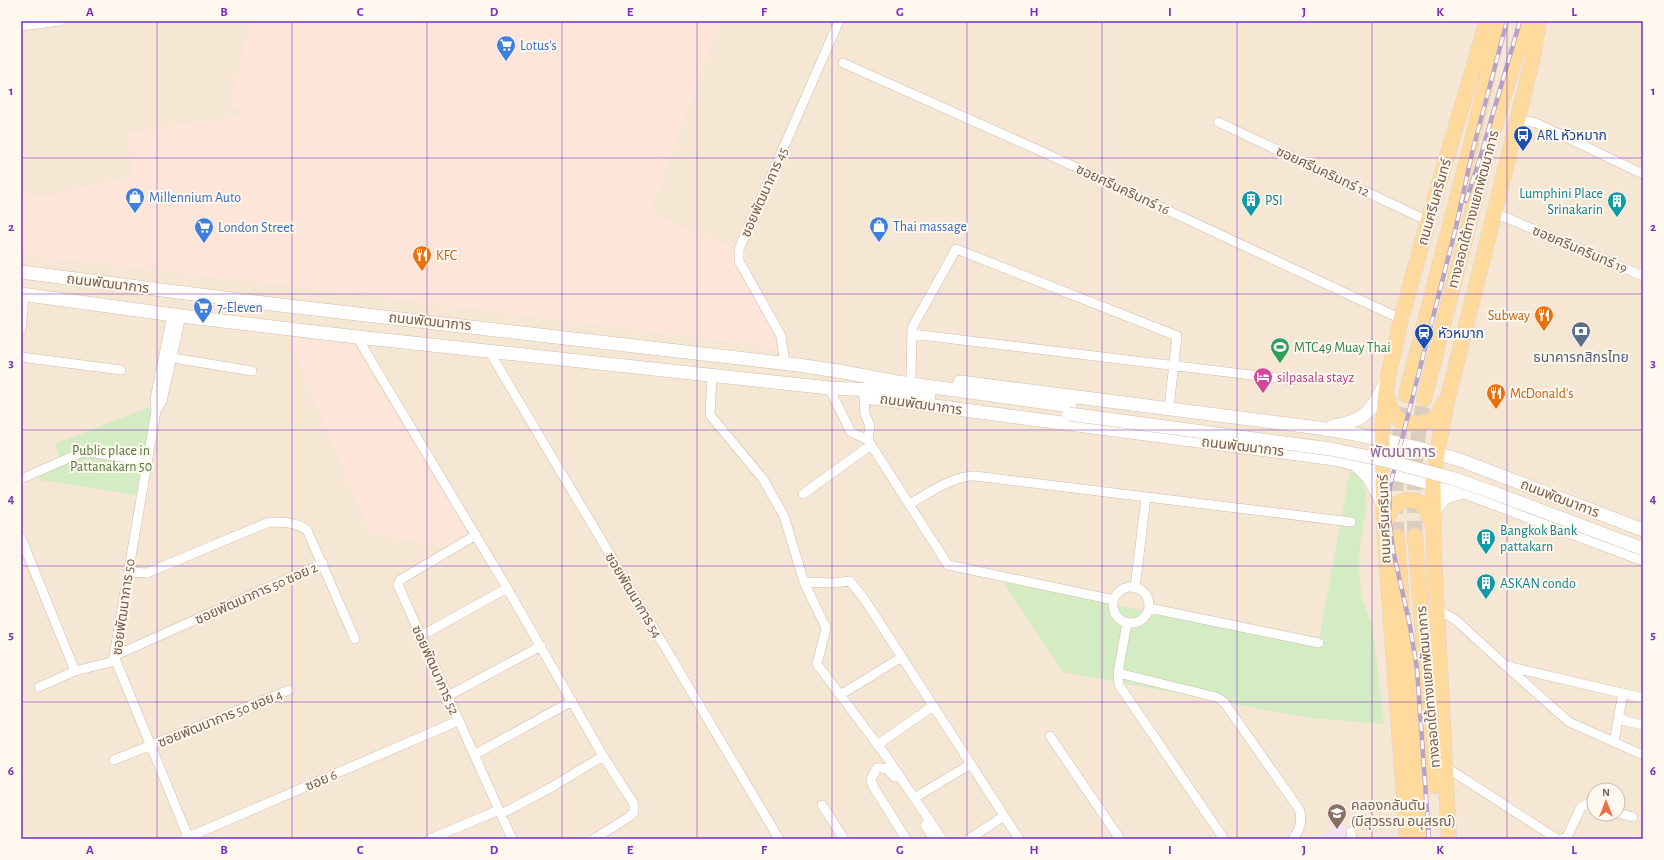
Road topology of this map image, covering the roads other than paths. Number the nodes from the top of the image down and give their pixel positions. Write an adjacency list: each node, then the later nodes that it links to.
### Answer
1 (60, 21): 7 (street)
2 (840, 21): 25 (street, ซอยพัฒนาการ 45)
3 (1487, 21): 13 (main road, ถนนศรีนครินทร์)
4 (1498, 21): 35 (main road, ทางลอดใต้ทางแยกพัฒนาการ)
5 (1530, 21): 38 (main road, ทางลอดใต้ทางแยกพัฒนาการ)
6 (1540, 21): 9 (main road)
7 (21, 26)
8 (843, 63): 18 (street, ซอยศรีนครินทร์ 16)
9 (1517, 119): 11 (street); 12 (main road)
10 (1218, 122): 13 (street, ซอยศรีนครินทร์ 12)
11 (1643, 174)
12 (1495, 212): 15 (street, ซอยศรีนครินทร์ 19); 37 (main road)
13 (1428, 221): 18 (main road, ถนนศรีนครินทร์)
14 (21, 272): 25 (main road, ถนนพัฒนาการ)
15 (1643, 276)
16 (22, 295): 17 (main road, ถนนพัฒนาการ); 19 (street)
17 (177, 315): 21 (main road, ถนนพัฒนาการ); 24 (street, ซอยพัฒนาการ 50); 41 (street, ซอยพัฒนาการ 50)
18 (1401, 319): 33 (main road, ถนนศรีนครินทร์)
19 (21, 330)
20 (912, 334): 26 (street); 26 (street); 31 (street)
21 (357, 337): 22 (main road, ถนนพัฒนาการ); 64 (street)
22 (489, 351): 30 (main road, ถนนพัฒนาการ); 121 (street, ซอยพัฒนาการ 54)
23 (21, 357): 27 (street)
24 (173, 358): 28 (street); 41 (street, ซอยพัฒนาการ 50)
25 (785, 364): 29 (main road, ถนนพัฒนาการ)
26 (1175, 366): 32 (street); 39 (street)
27 (121, 370)
28 (252, 371)
29 (838, 371): 31 (main road, ถนนพัฒนาการ); 40 (main road, ถนนพัฒนาการ)
30 (712, 375): 34 (main road, ถนนพัฒนาการ); 73 (street)
31 (912, 376): 39 (main road, ถนนพัฒนาการ)
32 (1293, 380)
33 (1387, 384): 37 (main road); 43 (main road); 44 (main road, ถนนศรีนครินทร์)
34 (829, 388): 36 (main road, ถนนพัฒนาการ); 40 (main road, ถนนพัฒนาการ); 45 (street)
35 (1406, 395)
36 (864, 396): 45 (street); 46 (main road, ถนนพัฒนาการ)
37 (1448, 397): 47 (main road)
38 (1424, 400)
39 (1169, 408): 42 (main road, ถนนพัฒนาการ)
40 (1069, 410): 68 (main road, ถนนพัฒนาการ); 69 (main road, ถนนพัฒนาการ, bridge)
41 (156, 411): 48 (street, ซอยพัฒนาการ 50)
42 (1247, 418): 43 (main road, ถนนพัฒนาการ); 46 (main road)
43 (1319, 428): 44 (main road, ถนนพัฒนาการ)
44 (1382, 439): 47 (main road, ถนนพัฒนาการ); 50 (main road, ถนนศรีนครินทร์)
45 (869, 443): 55 (street); 58 (street)
46 (1246, 446): 49 (main road, ถนนพัฒนาการ)
47 (1437, 453): 52 (main road); 53 (main road, ถนนพัฒนาการ)
48 (147, 461): 51 (street); 72 (street, ซอยพัฒนาการ 50)
49 (1352, 462): 50 (main road, ถนนพัฒนาการ); 57 (main road)
50 (1382, 470): 52 (main road, ถนนพัฒนาการ); 57 (main road, ถนนศรีนครินทร์)
51 (21, 479)
52 (1433, 483): 54 (main road, ถนนพัฒนาการ); 61 (main road)
53 (1534, 488): 59 (main road); 63 (main road, ถนนพัฒนาการ)
54 (1465, 492): 59 (main road, ถนนพัฒนาการ); 61 (main road)
55 (803, 494)
56 (1146, 497): 58 (street); 60 (street); 75 (street)
57 (1382, 502): 62 (main road, ถนนศรีนครินทร์)
58 (909, 504): 76 (street)
59 (1528, 515): 70 (main road, ถนนพัฒนาการ)
60 (1351, 522)
61 (1432, 523): 62 (main road); 78 (main road)
62 (1384, 526): 131 (main road, ถนนศรีนครินทร์)
63 (1643, 530)
64 (476, 535): 74 (street); 80 (street, ซอยพัฒนาการ 52)
65 (1415, 536): 133 (main road, ทางลอดใต้ทางแยกพัฒนาการ)
66 (1397, 537): 132 (main road, ทางลอดใต้ทางแยกพัฒนาการ)
67 (21, 538): 87 (street)
68 (1643, 542)
69 (1643, 549)
70 (1643, 559)
71 (323, 564): 72 (street); 81 (street, ซอยพัฒนาการ 50 ซอย 2); 85 (street, ซอยพัฒนาการ 50 ซอย 2)
72 (128, 572): 85 (street, ซอยพัฒนาการ 50)
73 (804, 582): 84 (street); 92 (street)
74 (507, 588): 80 (street); 83 (street)
75 (1135, 588): 76 (street); 77 (street)
76 (1114, 600): 79 (street)
77 (1149, 608): 79 (street); 82 (street)
78 (1436, 608): 86 (street); 109 (main road)
79 (1127, 623): 88 (street)
80 (421, 636): 93 (street, ซอยพัฒนาการ 52)
81 (355, 639)
82 (1319, 642)
83 (541, 646): 93 (street); 95 (street)
84 (902, 657): 92 (street); 96 (street)
85 (114, 659): 87 (street, ซอยพัฒนาการ 50 ซอย 2); 103 (street, ซอยพัฒนาการ 50)
86 (1506, 666): 91 (street); 101 (street)
87 (75, 671): 89 (street, ซอยพัฒนาการ 50 ซอย 2)
88 (1118, 673): 129 (street); 130 (street)
89 (39, 687)
90 (289, 690): 103 (street, ซอยพัฒนาการ 50 ซอย 4)
91 (1623, 693): 94 (street); 97 (street)
92 (840, 695): 102 (street)
93 (448, 696): 98 (street, ซอยพัฒนาการ 52)
94 (1643, 698)
95 (572, 702): 104 (street); 106 (street)
96 (933, 706): 102 (street); 108 (street)
97 (1618, 719): 99 (street); 101 (street)
98 (458, 721): 104 (street, ซอยพัฒนาการ 52); 117 (street, ซอย 6)
99 (1643, 725)
100 (1050, 736): 128 (street)
101 (1614, 742): 105 (street)
102 (877, 745): 110 (street)
103 (151, 746): 107 (street, ซอยพัฒนาการ 50 ซอย 4); 117 (street, ซอยพัฒนาการ 50)
104 (474, 755): 113 (street, ซอยพัฒนาการ 52)
105 (1643, 755)
106 (603, 756): 113 (street); 120 (street)
107 (114, 760)
108 (970, 764): 110 (street); 115 (street)
109 (1444, 766): 134 (main road); 135 (street)
110 (914, 798): 125 (street)
111 (822, 805): 122 (street)
112 (1586, 805): 136 (street)
113 (500, 812): 118 (street); 119 (street, ซอยพัฒนาการ 52)
114 (1626, 815): 116 (street)
115 (1004, 816): 126 (street); 127 (street)
116 (1633, 817)
117 (187, 838)
118 (430, 839)
119 (512, 839)
120 (594, 839)
121 (779, 839)
122 (844, 839)
123 (906, 839): 124 (street)
124 (934, 839)
125 (942, 839)
126 (969, 839)
127 (1019, 839)
128 (1120, 839)
129 (1224, 839)
130 (1293, 839)
131 (1407, 839)
132 (1419, 839)
133 (1439, 839)
134 (1449, 839)
135 (1558, 839)
136 (1562, 839)

